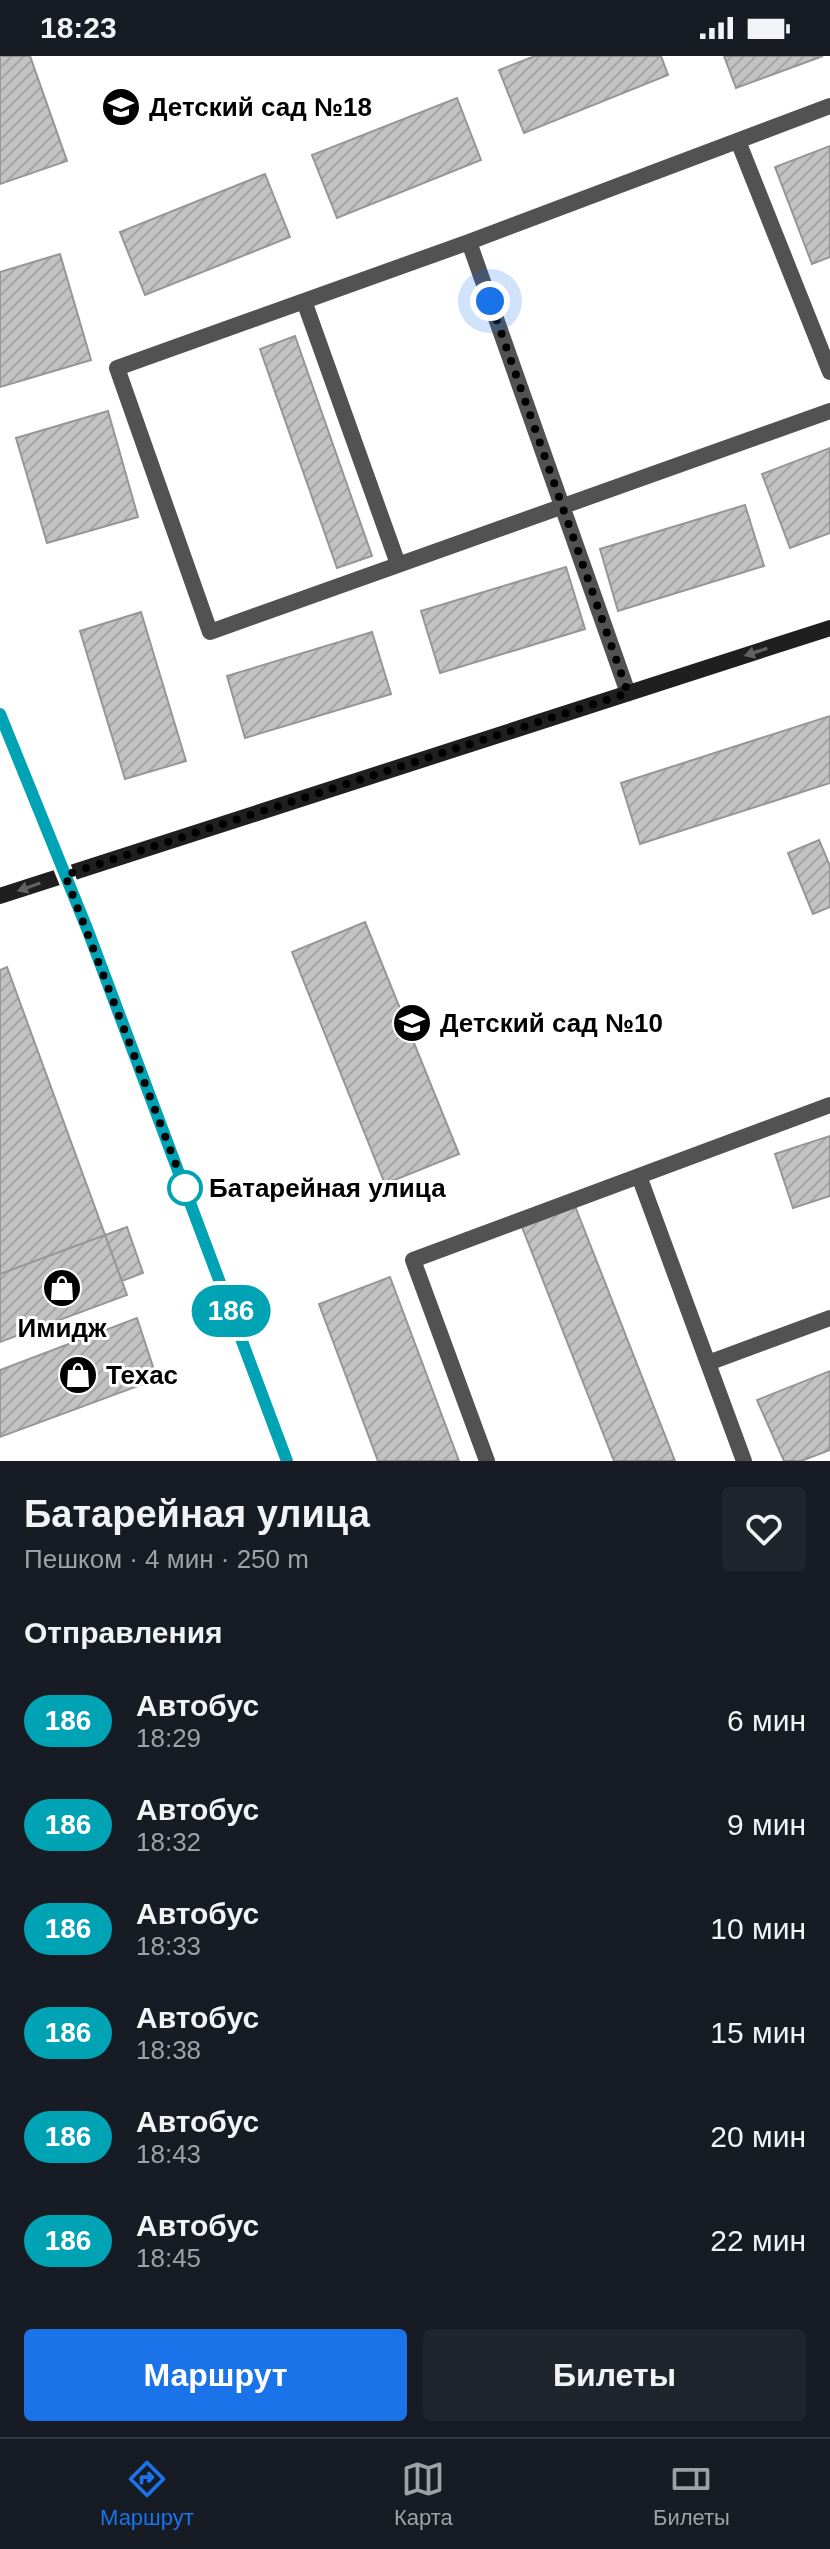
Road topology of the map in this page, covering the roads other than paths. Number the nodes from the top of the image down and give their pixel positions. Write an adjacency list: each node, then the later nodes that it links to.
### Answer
1 (830, 106): 2 (street)
2 (738, 141): 3 (street); 5 (street)
3 (469, 242): 4 (street); 7 (street)
4 (304, 301): 8 (street); 8 (street)
5 (830, 372)
6 (830, 411): 7 (street)
7 (563, 506): 8 (street); 10 (street)
8 (398, 564)
9 (830, 628): 10 (street, one-way to 10)
10 (628, 693): 12 (street)
11 (0, 714): 12 (street)
12 (65, 875): 13 (street, one-way to 13); 18 (street)
13 (0, 896)
14 (830, 1105): 15 (street)
15 (639, 1176): 17 (street); 19 (street)
16 (830, 1318): 17 (street)
17 (708, 1363): 20 (street)
18 (287, 1461)
19 (487, 1461)
20 (744, 1461)

